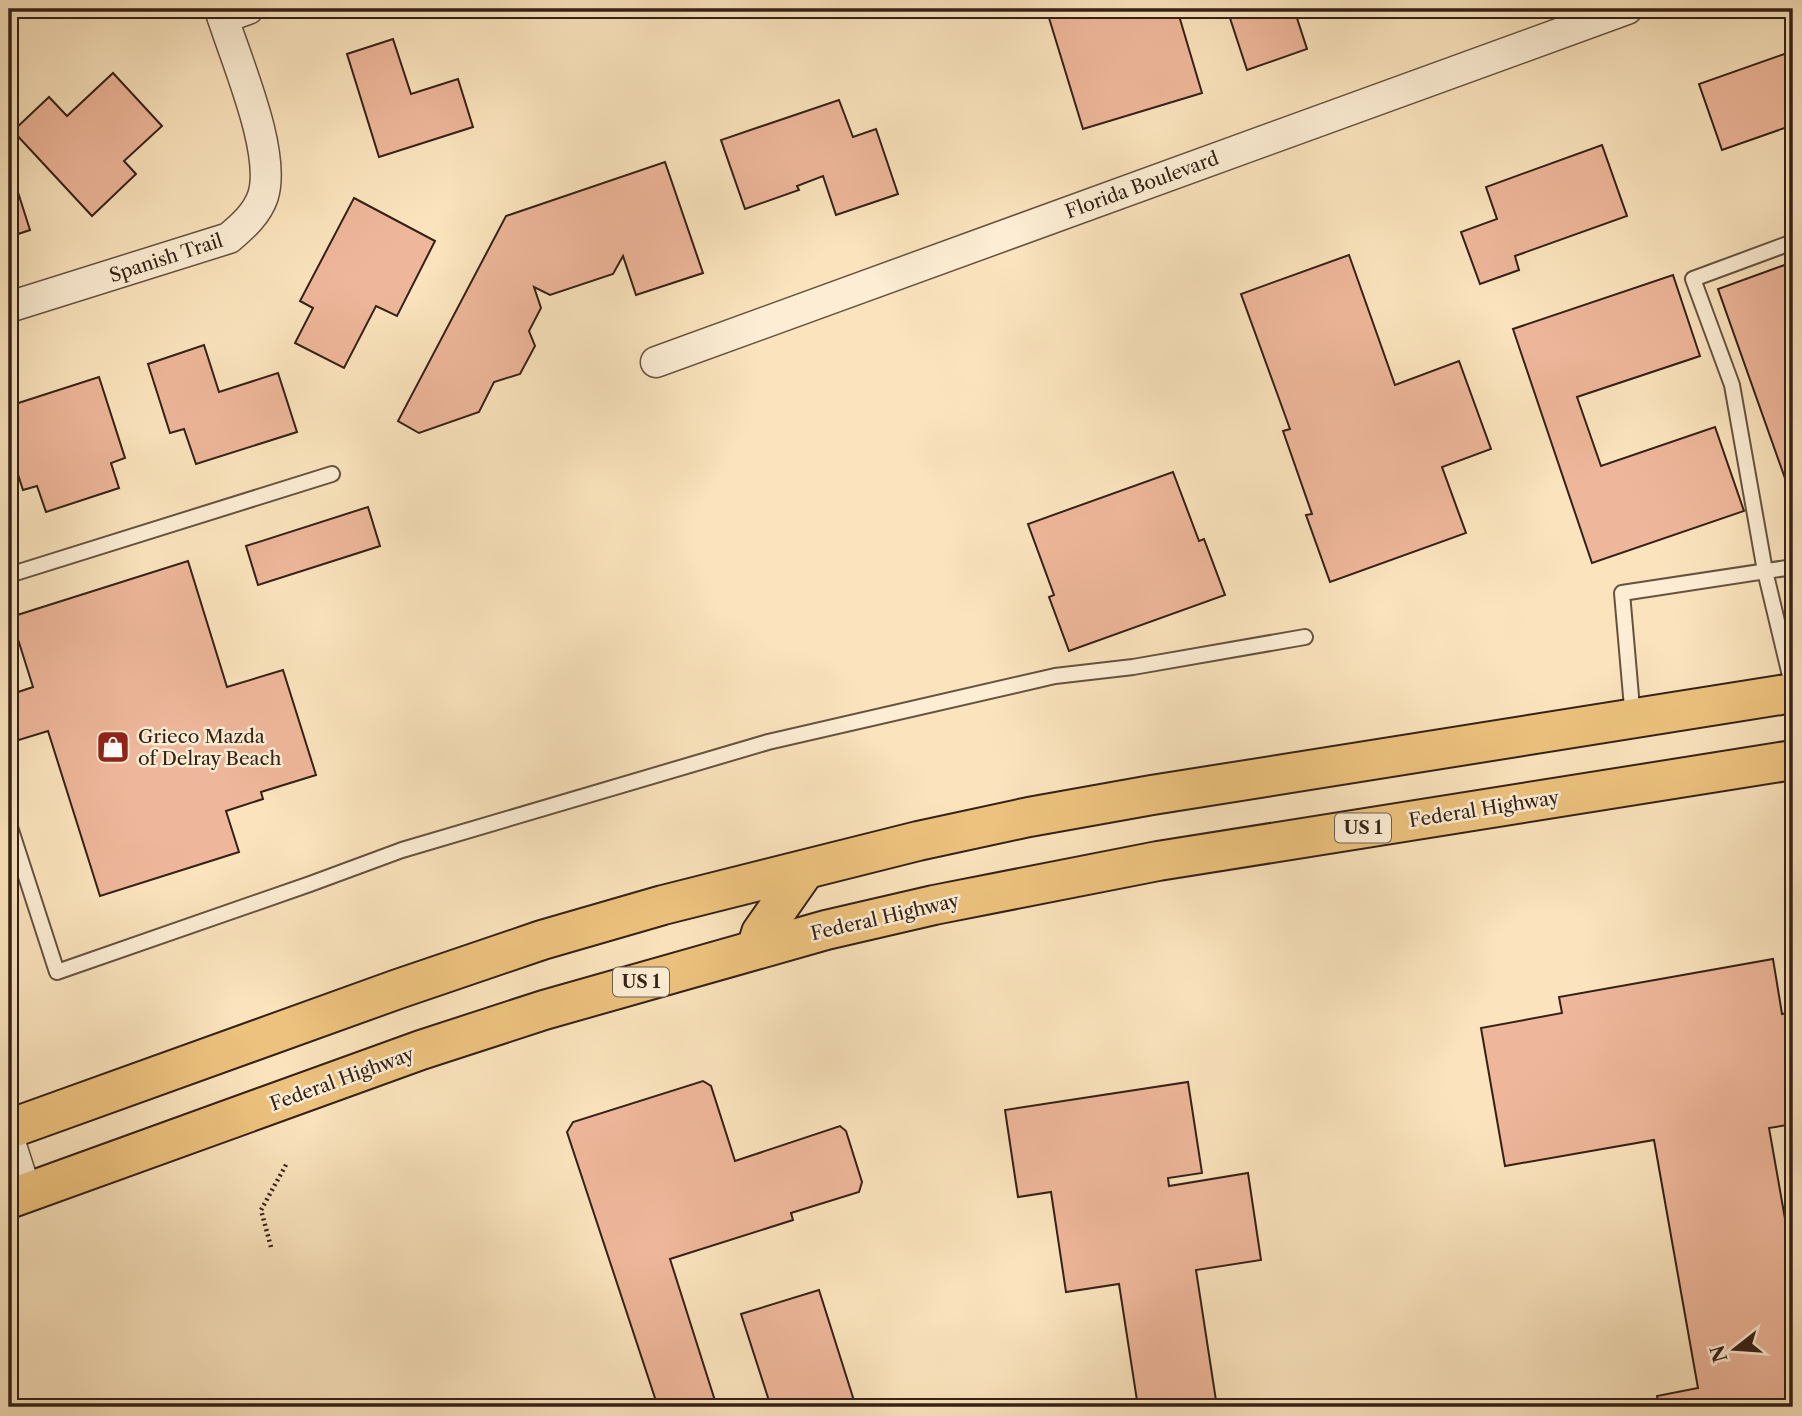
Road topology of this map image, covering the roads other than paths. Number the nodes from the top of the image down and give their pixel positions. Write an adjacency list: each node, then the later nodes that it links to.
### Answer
1 (1624, 9): 5 (street, Florida Boulevard)
2 (230, 12): 4 (street, Spanish Trail)
3 (1793, 242): 8 (lane)
4 (9, 307)
5 (656, 362)
6 (332, 474): 9 (lane)
7 (1793, 567): 8 (lane)
8 (1765, 571): 11 (lane); 12 (lane)
9 (9, 575)
10 (1305, 637): 14 (lane)
11 (1793, 691): 12 (main road)
12 (1633, 719): 15 (main road)
13 (1793, 760): 16 (main road, Federal Highway / US 1)
14 (9, 824)
15 (805, 870): 16 (main road); 17 (main road)
16 (756, 949): 19 (main road, Federal Highway / US 1)
17 (9, 1129)
18 (9, 1139): 19 (street)
19 (17, 1195)

